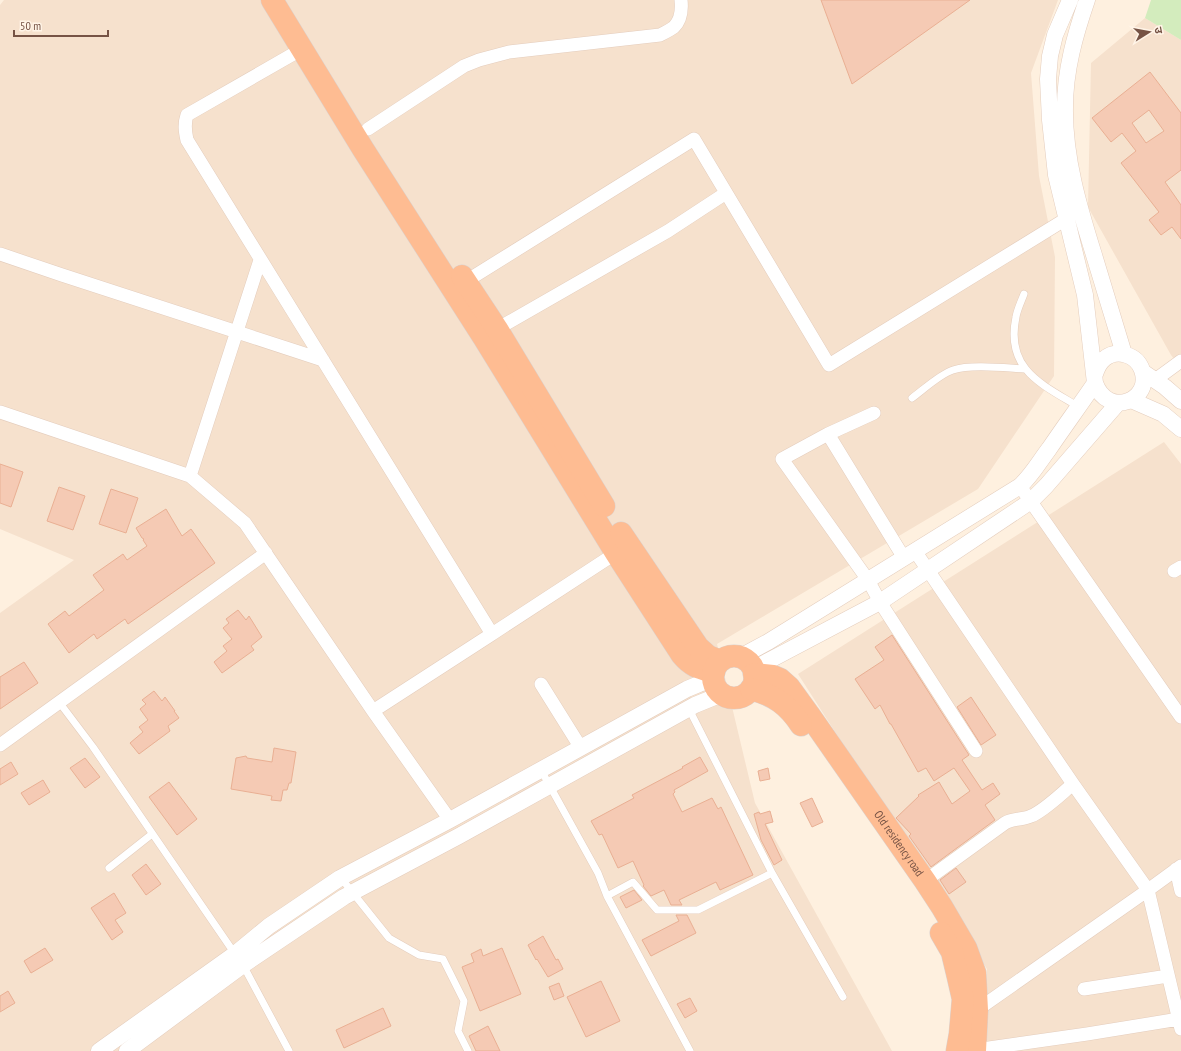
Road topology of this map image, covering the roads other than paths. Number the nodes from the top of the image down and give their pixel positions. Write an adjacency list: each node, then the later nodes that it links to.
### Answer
1 (272, 0): 6 (highway)
2 (287, 0): 7 (highway)
3 (681, 0): 7 (street)
4 (1070, 0): 9 (street)
5 (1087, 0): 16 (street)
6 (302, 50): 11 (street); 12 (highway)
7 (368, 129): 12 (highway)
8 (726, 193): 9 (street); 12 (street); 14 (street)
9 (1066, 219): 21 (street)
10 (0, 254): 15 (street)
11 (260, 260): 15 (street); 17 (street)
12 (459, 285): 14 (highway); 34 (highway)
13 (1024, 294): 19 (lane)
14 (497, 329): 40 (highway)
15 (237, 333): 17 (street); 30 (street)
16 (1124, 354): 20 (street); 21 (street)
17 (323, 360): 39 (street)
18 (1181, 361): 20 (street)
19 (1025, 369): 22 (lane); 25 (lane)
20 (1149, 376): 23 (street); 24 (street)
21 (1095, 379): 23 (street); 25 (street)
22 (912, 398)
23 (1124, 401): 28 (street); 32 (street)
24 (1181, 401)
25 (1079, 407): 31 (street)
26 (0, 412): 30 (street)
27 (874, 413): 29 (street)
28 (1181, 429)
29 (828, 434): 35 (street); 37 (street)
30 (190, 476): 33 (street)
31 (1020, 486): 32 (street); 35 (street)
32 (1031, 501): 36 (street); 45 (street)
33 (266, 553): 42 (street); 44 (street)
34 (616, 553): 39 (street); 40 (highway)
35 (910, 554): 36 (street); 37 (street)
36 (928, 570): 38 (street); 50 (street)
37 (868, 580): 38 (street); 40 (street)
38 (880, 602): 40 (street); 48 (street)
39 (492, 634): 44 (street)
40 (733, 675): 43 (street); 47 (street); 58 (highway, Old residency road); 74 (highway, Old residency road)
41 (542, 684): 47 (street)
42 (59, 702): 46 (street); 53 (lane)
43 (689, 708): 51 (street); 56 (lane)
44 (373, 711): 52 (street)
45 (1181, 717)
46 (0, 745)
47 (581, 748): 49 (street)
48 (976, 751)
49 (541, 770): 51 (lane); 52 (street)
50 (1073, 784): 58 (street); 59 (street)
51 (549, 785): 61 (street); 62 (lane)
52 (450, 820): 57 (street)
53 (152, 834): 55 (lane); 63 (lane)
54 (1178, 867): 59 (street); 60 (street)
55 (109, 868)
56 (772, 873): 62 (lane); 66 (lane)
57 (340, 878): 61 (lane); 63 (street)
58 (925, 881): 67 (highway, Old residency road)
59 (1148, 890): 64 (street); 67 (street)
60 (1181, 891)
61 (352, 893): 63 (street); 72 (lane)
62 (607, 896): 73 (lane)
63 (239, 959): 69 (street); 70 (street); 71 (lane)
64 (1168, 976): 65 (street); 68 (street)
65 (1084, 989)
66 (843, 997)
67 (977, 1010): 74 (highway, Old residency road)
68 (1180, 1024): 74 (street)
69 (99, 1051)
70 (127, 1051)
71 (289, 1051)
72 (468, 1051)
73 (690, 1051)
74 (969, 1051)

